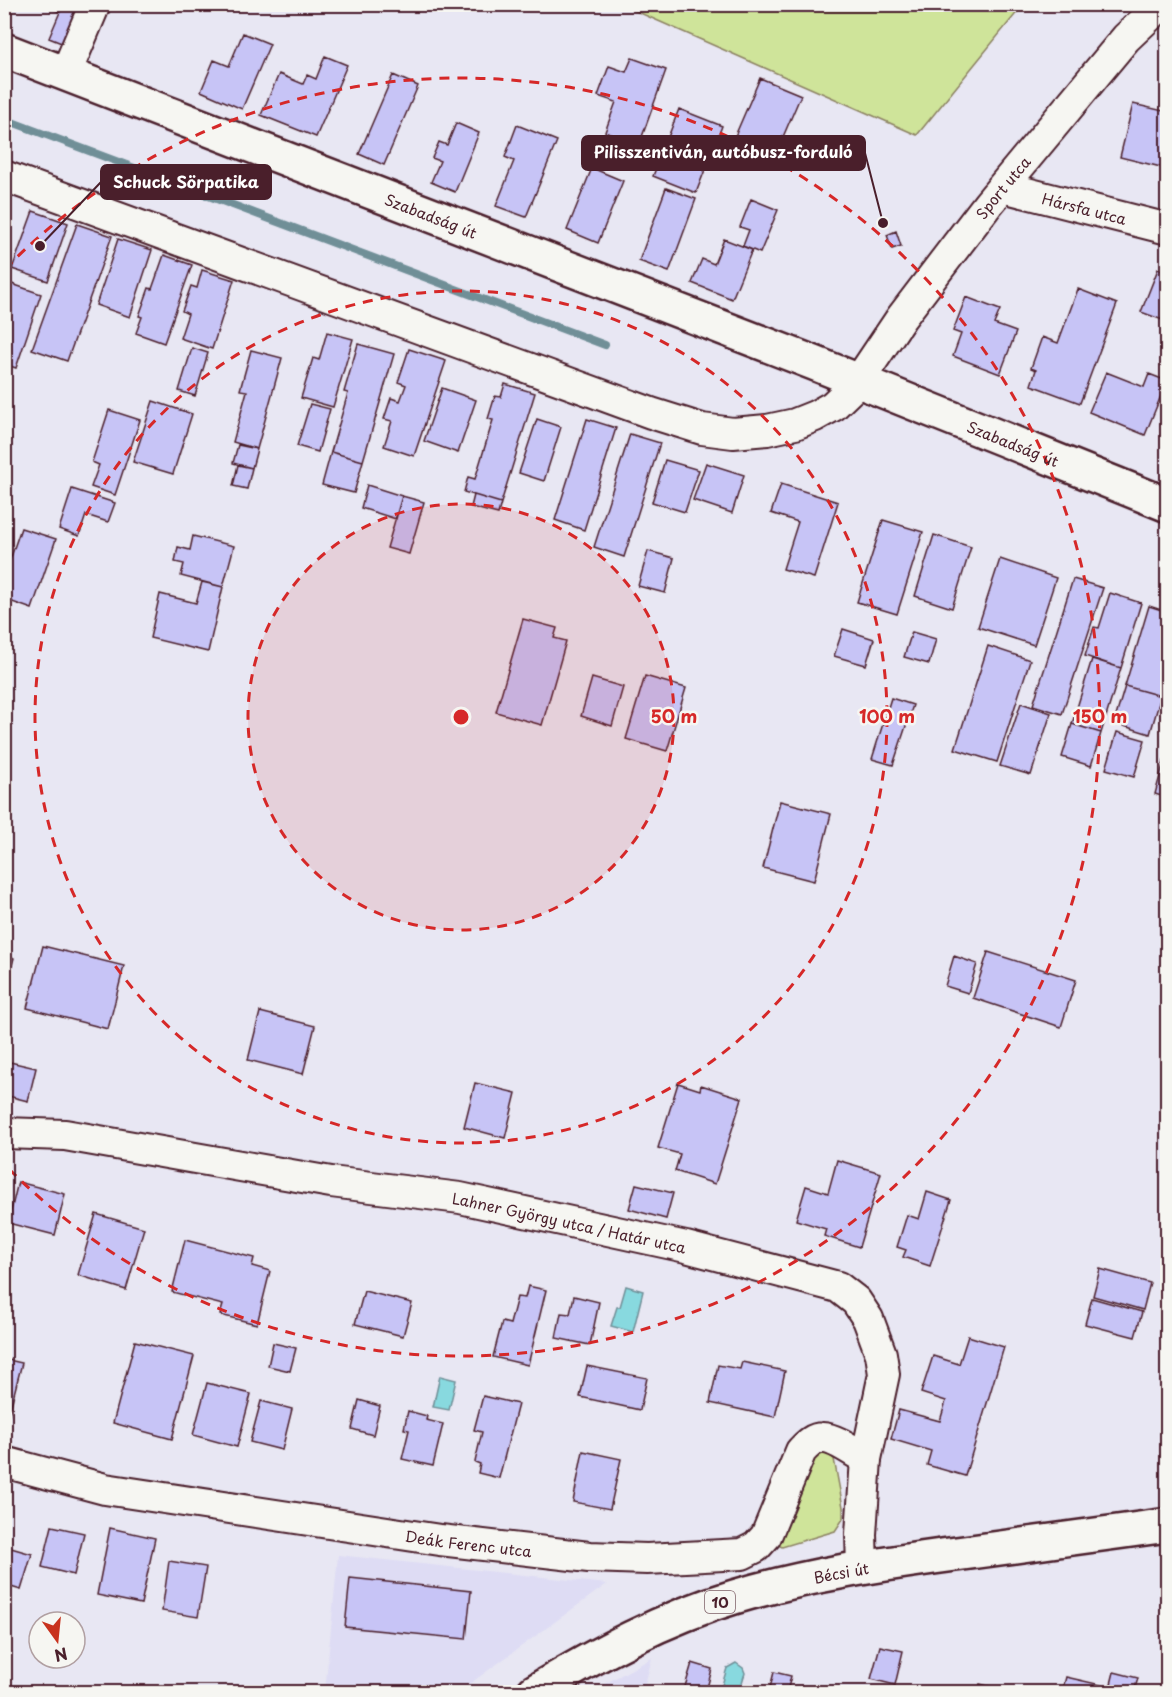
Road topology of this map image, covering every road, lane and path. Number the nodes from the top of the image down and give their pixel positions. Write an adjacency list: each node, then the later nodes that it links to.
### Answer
1 (95, 4): 4 (street)
2 (1162, 4): 6 (street, Sport utca)
3 (4, 50): 4 (main road, Szabadság út)
4 (66, 73): 8 (main road, Szabadság út)
5 (4, 176): 8 (street)
6 (1003, 187): 7 (street, Hársfa utca); 8 (street, Sport utca)
7 (1167, 229)
8 (858, 382): 9 (main road, Szabadság út)
9 (1167, 505)
10 (4, 1133): 11 (street, Lahner György utca / Határ utca)
11 (866, 1459): 12 (street, Deák Ferenc utca); 14 (street, Lahner György utca / Határ utca)
12 (4, 1462)
13 (1167, 1525): 14 (main road, Bécsi út / 10)
14 (862, 1568): 15 (main road, Bécsi út / 10)
15 (534, 1692)

